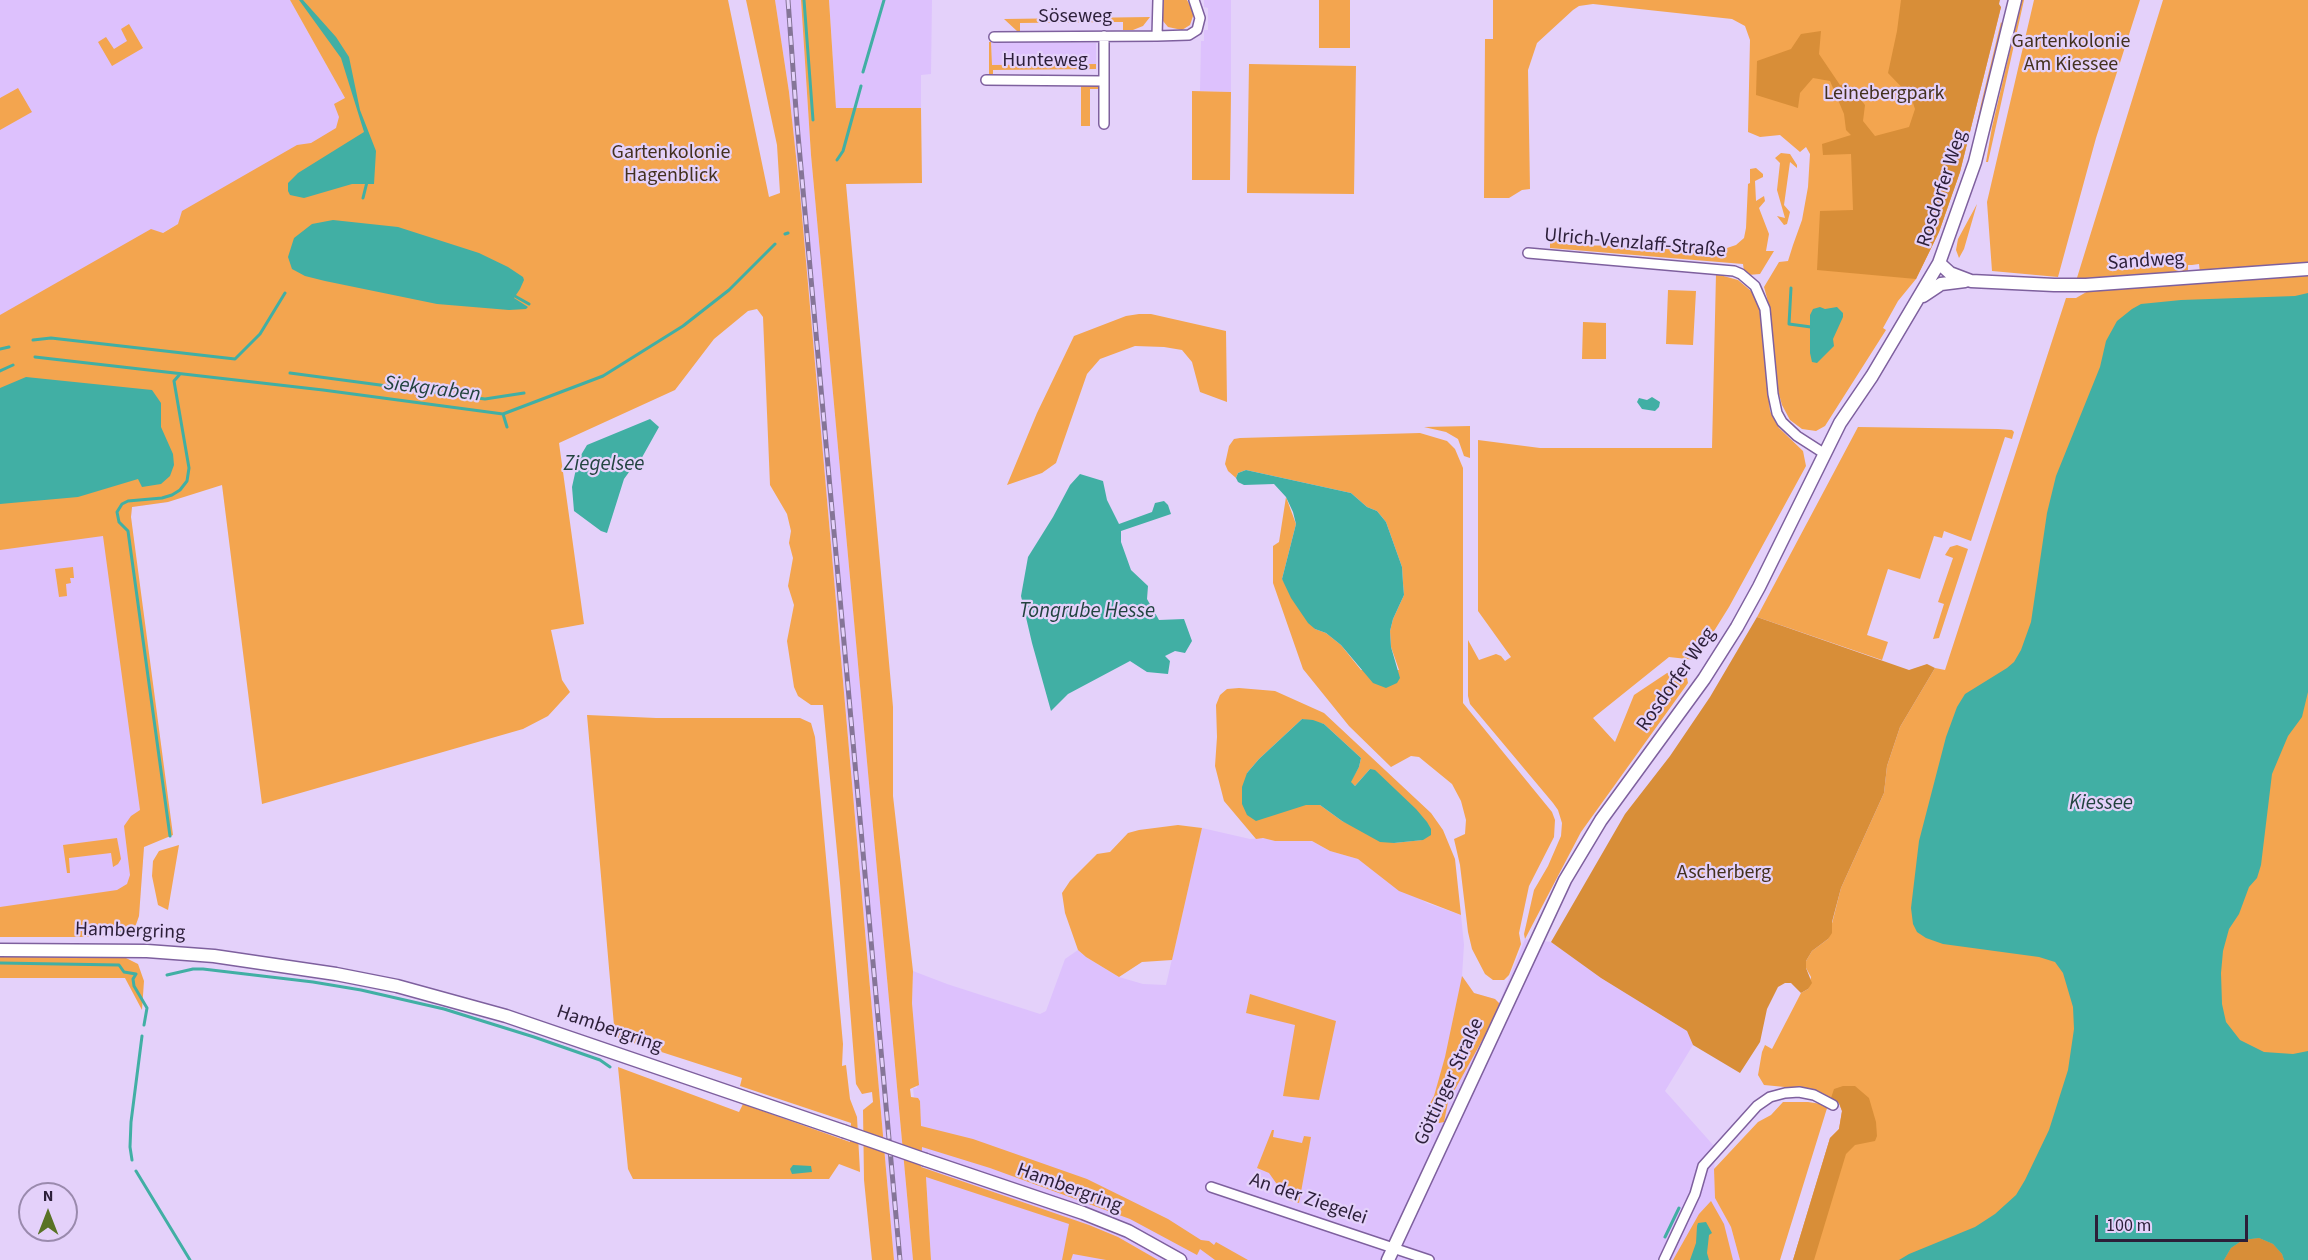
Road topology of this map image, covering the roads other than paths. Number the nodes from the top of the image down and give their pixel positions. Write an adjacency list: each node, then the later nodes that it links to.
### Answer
1 (1158, 0): 5 (street)
2 (1194, 0): 5 (street, Söseweg)
3 (2015, 0): 11 (main road, Rosdorfer Weg)
4 (1104, 36): 5 (street, Söseweg); 6 (street, Söseweg); 8 (street, Hunteweg)
5 (1157, 36)
6 (994, 37)
7 (986, 80): 8 (street, Hunteweg)
8 (1104, 81): 9 (street, Hunteweg)
9 (1104, 124)
10 (1528, 253): 16 (street, Ulrich-Venzlaff-Straße)
11 (1939, 263): 13 (main road, Sandweg); 14 (main road, Sandweg); 15 (main road, Rosdorfer Weg)
12 (2308, 269): 14 (main road, Sandweg)
13 (1971, 281): 14 (main road, Sandweg); 15 (main road)
14 (1986, 283)
15 (1916, 303): 16 (main road, Rosdorfer Weg)
16 (1826, 454): 17 (main road, Rosdorfer Weg)
17 (1546, 919): 21 (main road, Göttinger Straße)
18 (0, 950): 22 (main road, Hambergring, bridge)
19 (1833, 1104): 24 (street)
20 (1211, 1187): 21 (street, An der Ziegelei)
21 (1391, 1255): 23 (street)
22 (1180, 1260)
23 (1429, 1260)
24 (1664, 1260)

